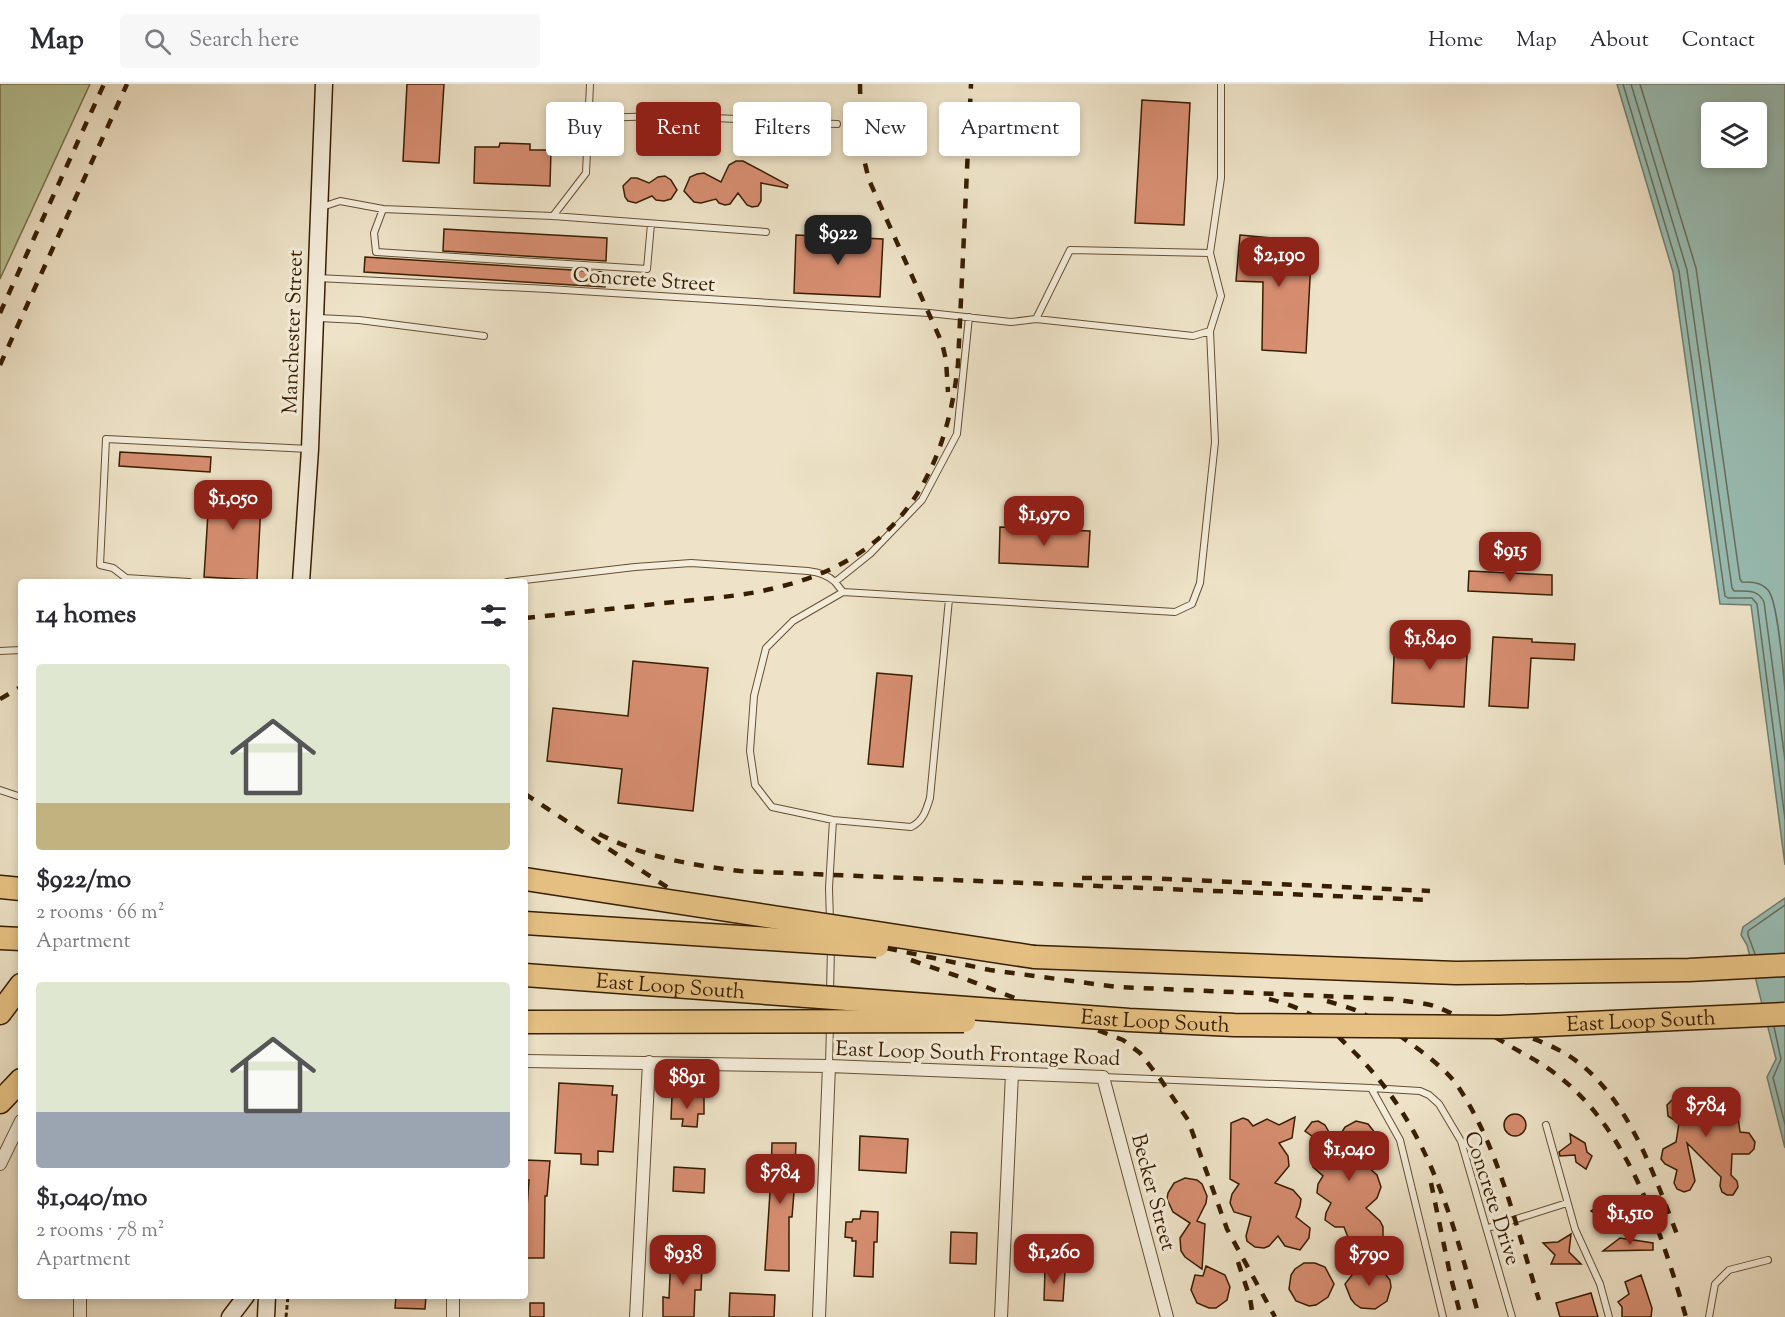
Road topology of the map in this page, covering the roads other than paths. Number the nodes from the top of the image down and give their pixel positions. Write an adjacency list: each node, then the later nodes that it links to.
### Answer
1 (324, 84): 8 (street, Manchester Street)
2 (590, 84): 4 (lane)
3 (1221, 84): 13 (lane)
4 (589, 102)
5 (624, 116): 6 (lane)
6 (837, 124)
7 (587, 156): 10 (lane)
8 (319, 208): 9 (lane); 14 (street, Manchester Street)
9 (383, 209): 10 (lane); 11 (lane)
10 (553, 216): 11 (lane)
11 (651, 224): 12 (lane)
12 (766, 232)
13 (1210, 254): 17 (lane); 18 (lane)
14 (316, 278): 15 (street, Manchester Street); 16 (lane, Concrete Street)
15 (315, 317): 19 (lane); 20 (street, Manchester Street)
16 (969, 317): 17 (lane, Concrete Street); 24 (lane)
17 (1036, 320): 18 (lane, Concrete Street)
18 (1210, 331): 26 (lane)
19 (484, 336)
20 (310, 449): 21 (lane); 22 (street, Manchester Street)
21 (142, 579)
22 (301, 579)
23 (528, 580): 24 (lane)
24 (835, 582): 25 (lane)
25 (843, 592): 26 (lane); 31 (lane)
26 (949, 598): 31 (lane)
27 (0, 651): 28 (lane)
28 (18, 651)
29 (0, 790): 30 (lane)
30 (18, 796)
31 (833, 820): 48 (lane)
32 (528, 879): 38 (highway, bridge)
33 (0, 887): 34 (highway)
34 (18, 889)
35 (528, 923): 38 (highway, bridge)
36 (0, 938): 37 (highway)
37 (18, 939)
38 (1034, 957): 39 (highway)
39 (1785, 965)
40 (528, 975): 44 (highway, East Loop South, bridge)
41 (18, 989): 42 (highway)
42 (0, 1013)
43 (1785, 1014): 44 (highway, East Loop South, bridge)
44 (1129, 1020): 45 (highway, bridge)
45 (528, 1022)
46 (528, 1060): 47 (street, East Loop South Frontage Road)
47 (649, 1062): 48 (street, East Loop South Frontage Road); 69 (street)
48 (829, 1066): 49 (street, East Loop South Frontage Road); 70 (street)
49 (1012, 1073): 50 (street, East Loop South Frontage Road); 71 (street)
50 (1103, 1077): 52 (lane, East Loop South Frontage Road); 72 (street, Becker Street)
51 (18, 1083): 54 (highway)
52 (1371, 1088): 53 (lane, East Loop South Frontage Road); 73 (lane)
53 (1429, 1095): 59 (lane, Concrete Drive)
54 (0, 1102)
55 (1546, 1125): 58 (lane)
56 (18, 1127): 57 (street)
57 (0, 1164)
58 (1567, 1203): 59 (lane); 75 (lane)
59 (1488, 1228): 74 (lane, Concrete Drive)
60 (1768, 1260): 76 (lane)
61 (80, 1299): 66 (street)
62 (244, 1299): 67 (street)
63 (269, 1299): 65 (street)
64 (453, 1299): 68 (street)
65 (280, 1315)
66 (80, 1317)
67 (230, 1317)
68 (453, 1317)
69 (636, 1317)
70 (819, 1317)
71 (1000, 1317)
72 (1167, 1317)
73 (1443, 1317)
74 (1512, 1317)
75 (1609, 1317)
76 (1709, 1317)

